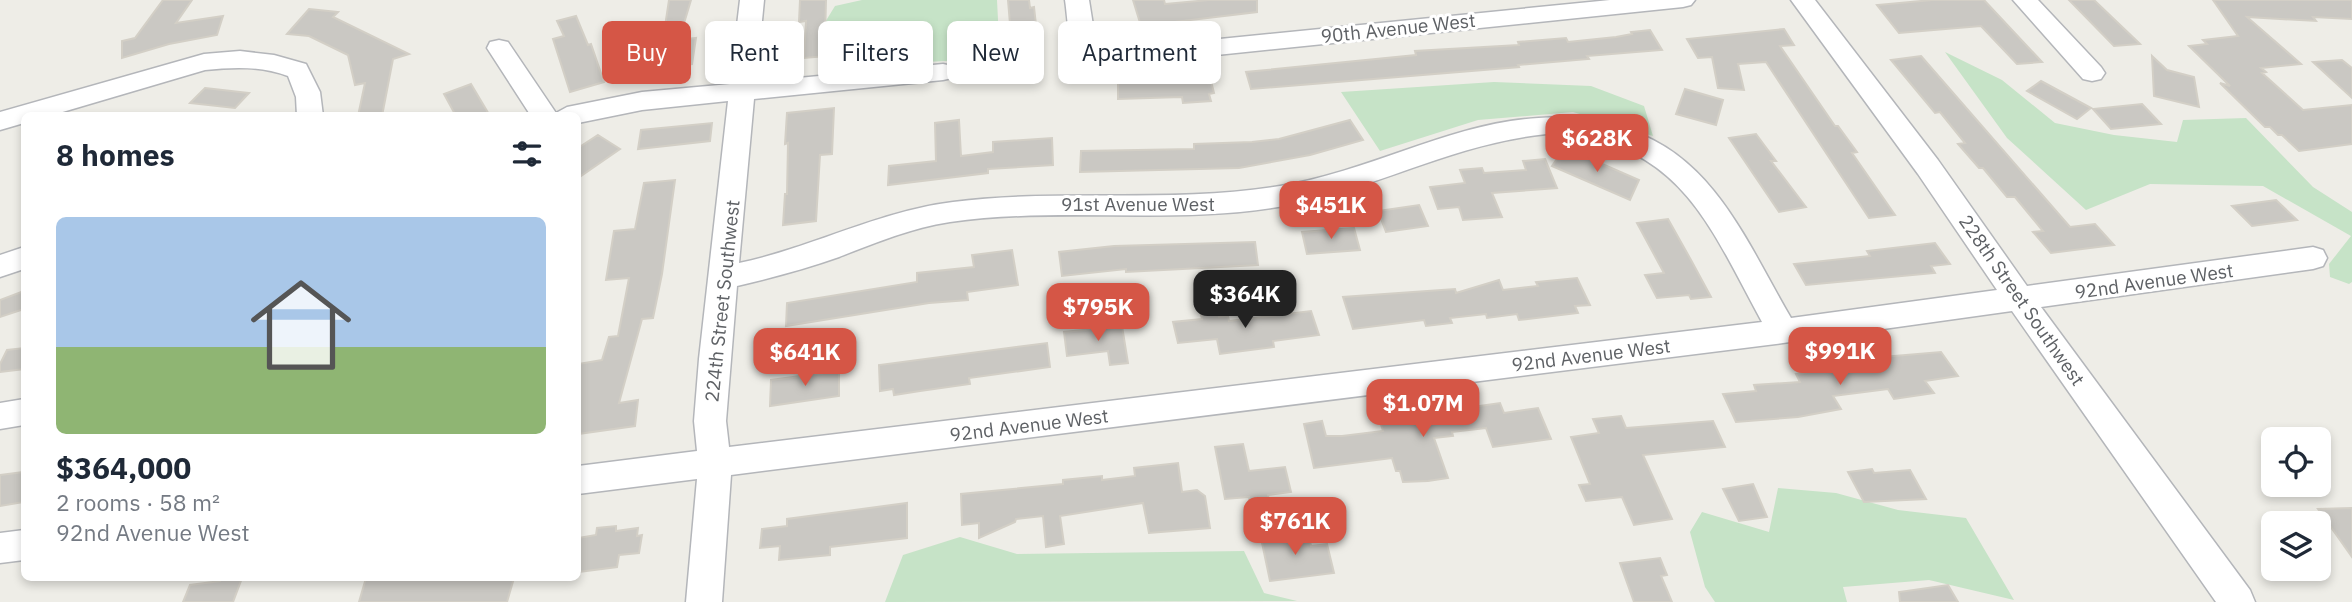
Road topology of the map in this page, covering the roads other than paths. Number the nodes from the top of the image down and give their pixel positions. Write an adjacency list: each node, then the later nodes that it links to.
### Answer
1 (752, 0): 10 (street, 224th Street Southwest)
2 (1077, 0): 6 (street, 90th Avenue West)
3 (1683, 0): 6 (street, 90th Avenue West)
4 (1803, 0): 21 (street, 228th Street Southwest)
5 (2025, 0): 9 (street)
6 (1489, 9)
7 (499, 48): 13 (street)
8 (943, 72): 10 (street)
9 (2092, 73)
10 (743, 91): 14 (street); 20 (street, 224th Street Southwest)
11 (31, 112): 12 (street)
12 (310, 112)
13 (542, 112)
14 (581, 113)
15 (21, 115): 16 (street)
16 (0, 121)
17 (2313, 258): 21 (street, 92nd Avenue West)
18 (21, 259): 19 (street)
19 (0, 266)
20 (723, 278): 22 (street, 91st Avenue West); 25 (street, 224th Street Southwest)
21 (2023, 300): 22 (street, 92nd Avenue West); 30 (street, 228th Street Southwest)
22 (1783, 331): 25 (street, 92nd Avenue West)
23 (21, 412): 24 (street)
24 (0, 416)
25 (715, 464): 26 (street, 92nd Avenue West); 29 (street, 224th Street Southwest)
26 (581, 480)
27 (21, 545): 28 (street)
28 (0, 548)
29 (704, 602)
30 (2237, 602)

